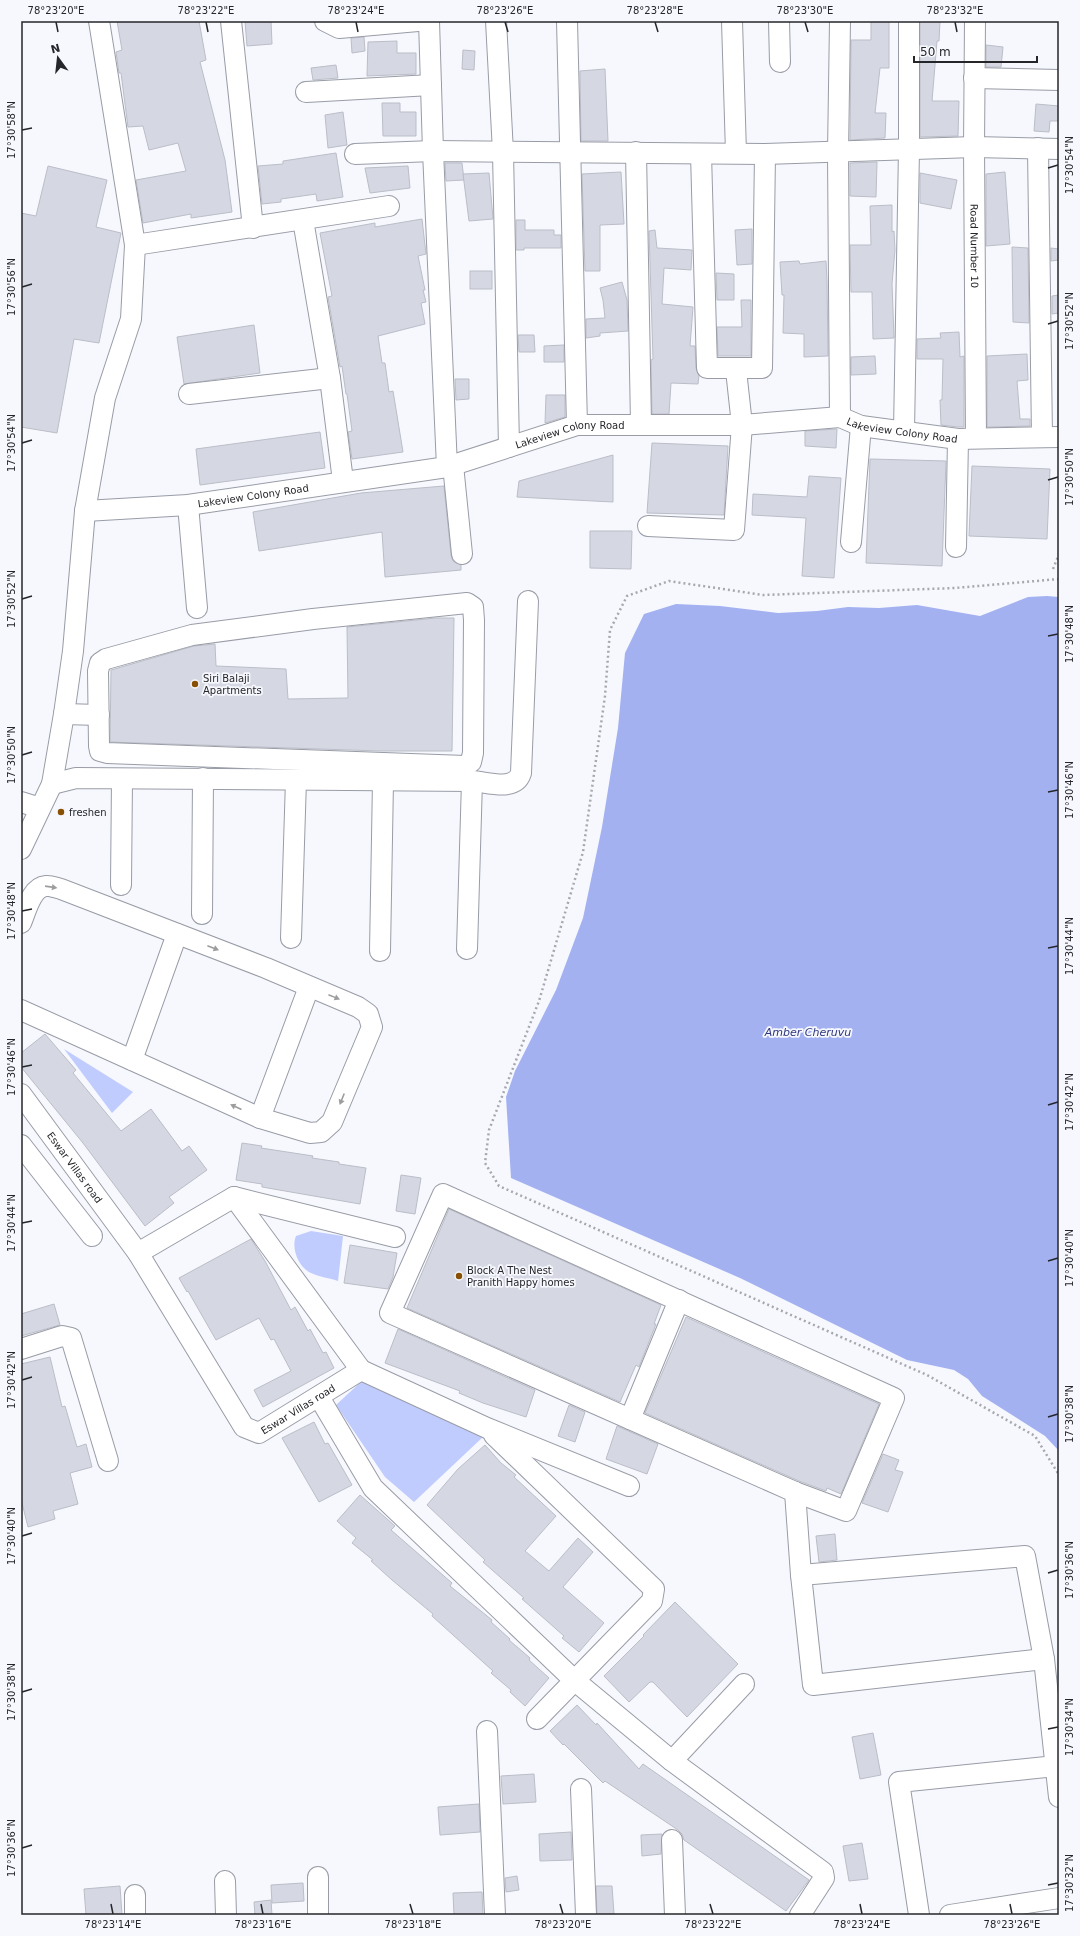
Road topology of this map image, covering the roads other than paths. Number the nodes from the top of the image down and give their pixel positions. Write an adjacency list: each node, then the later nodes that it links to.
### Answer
1 (99, 21): 34 (street)
2 (231, 21): 33 (street)
3 (325, 21): 4 (street)
4 (418, 21)
5 (429, 21): 16 (street)
6 (496, 21): 23 (street)
7 (567, 21): 25 (street)
8 (732, 21): 26 (street)
9 (779, 21): 13 (street)
10 (840, 21): 27 (street)
11 (909, 21): 20 (street)
12 (975, 21): 14 (street, Road Number 10)
13 (780, 62)
14 (974, 78): 15 (street); 18 (street, Road Number 10)
15 (1059, 80)
16 (431, 85): 17 (street); 22 (street)
17 (306, 92)
18 (974, 147): 19 (street); 20 (street); 45 (street, Road Number 10)
19 (1038, 148): 21 (street); 44 (street)
20 (909, 149): 27 (street); 43 (street)
21 (1059, 149)
22 (433, 151): 23 (street); 28 (street); 47 (street)
23 (503, 152): 25 (street); 46 (street)
24 (636, 152): 25 (street); 29 (street); 39 (street)
25 (569, 153): 40 (street)
26 (736, 153): 29 (street); 30 (street)
27 (838, 153): 30 (street); 38 (street)
28 (355, 154)
29 (701, 154): 35 (street)
30 (765, 154): 35 (street)
31 (389, 206): 32 (street)
32 (303, 220): 33 (street); 36 (street)
33 (253, 228): 34 (street)
34 (135, 245): 50 (street)
35 (736, 370): 41 (street)
36 (330, 378): 37 (street); 48 (street)
37 (189, 394)
38 (840, 417): 41 (street, Lakeview Colony Road); 42 (street, Lakeview Colony Road)
39 (641, 424): 40 (street, Lakeview Colony Road); 41 (street, Lakeview Colony Road)
40 (577, 425): 46 (street, Lakeview Colony Road)
41 (742, 425): 51 (street)
42 (861, 426): 43 (street, Lakeview Colony Road); 52 (street)
43 (904, 431): 45 (street, Lakeview Colony Road)
44 (1050, 437): 45 (street, Lakeview Colony Road)
45 (967, 438): 53 (street, Road Number 10)
46 (509, 447): 47 (street, Lakeview Colony Road)
47 (450, 466): 48 (street, Lakeview Colony Road); 54 (street)
48 (343, 481): 49 (street, Lakeview Colony Road)
49 (188, 505): 50 (street, Lakeview Colony Road); 56 (street)
50 (85, 511): 57 (street)
51 (648, 526)
52 (851, 542)
53 (956, 547)
54 (462, 554)
55 (528, 601): 63 (street)
56 (197, 608)
57 (65, 707): 58 (street); 64 (street)
58 (99, 707): 58 (street)
59 (203, 778): 60 (street); 61 (street); 69 (street)
60 (122, 779): 64 (street); 68 (street)
61 (296, 780): 62 (street); 72 (street)
62 (383, 781): 63 (street); 74 (street)
63 (472, 781): 73 (street)
64 (52, 784): 66 (street)
65 (21, 802): 66 (street)
66 (40, 808): 67 (street)
67 (21, 848)
68 (121, 885)
69 (202, 914)
70 (21, 923): 71 (street, one-way to 71)
71 (177, 934): 75 (street, one-way to 75); 77 (street)
72 (291, 938)
73 (468, 949)
74 (380, 951)
75 (309, 987): 79 (street); 79 (street, one-way to 79)
76 (21, 1010): 77 (street)
77 (132, 1060): 79 (street, one-way to 77)
78 (21, 1094): 84 (street, Eswar Villas road)
79 (260, 1118)
80 (21, 1145): 82 (street)
81 (234, 1197): 83 (street); 84 (street); 87 (street)
82 (92, 1236)
83 (395, 1237)
84 (138, 1253): 88 (street, Eswar Villas road)
85 (679, 1300): 89 (street); 89 (street); 93 (street)
86 (21, 1349): 91 (street)
87 (361, 1370): 88 (street, Eswar Villas road); 90 (street)
88 (319, 1397): 96 (street)
89 (630, 1419): 93 (street)
90 (487, 1428): 92 (street); 96 (street)
91 (108, 1461)
92 (629, 1486)
93 (795, 1492): 94 (street)
94 (801, 1575): 95 (street); 95 (street)
95 (1044, 1659): 101 (street)
96 (574, 1680): 98 (street); 100 (street)
97 (744, 1684): 100 (street)
98 (537, 1719)
99 (487, 1731): 113 (street)
100 (672, 1761): 116 (street)
101 (1056, 1766): 103 (street); 117 (street)
102 (581, 1789): 114 (street)
103 (1059, 1797)
104 (672, 1840): 115 (street)
105 (318, 1878): 112 (street)
106 (225, 1881): 111 (street)
107 (135, 1895): 110 (street)
108 (1059, 1898): 109 (street)
109 (960, 1914)
110 (135, 1915)
111 (226, 1915)
112 (318, 1915)
113 (495, 1915)
114 (586, 1915)
115 (675, 1915)
116 (800, 1915)
117 (919, 1915)

